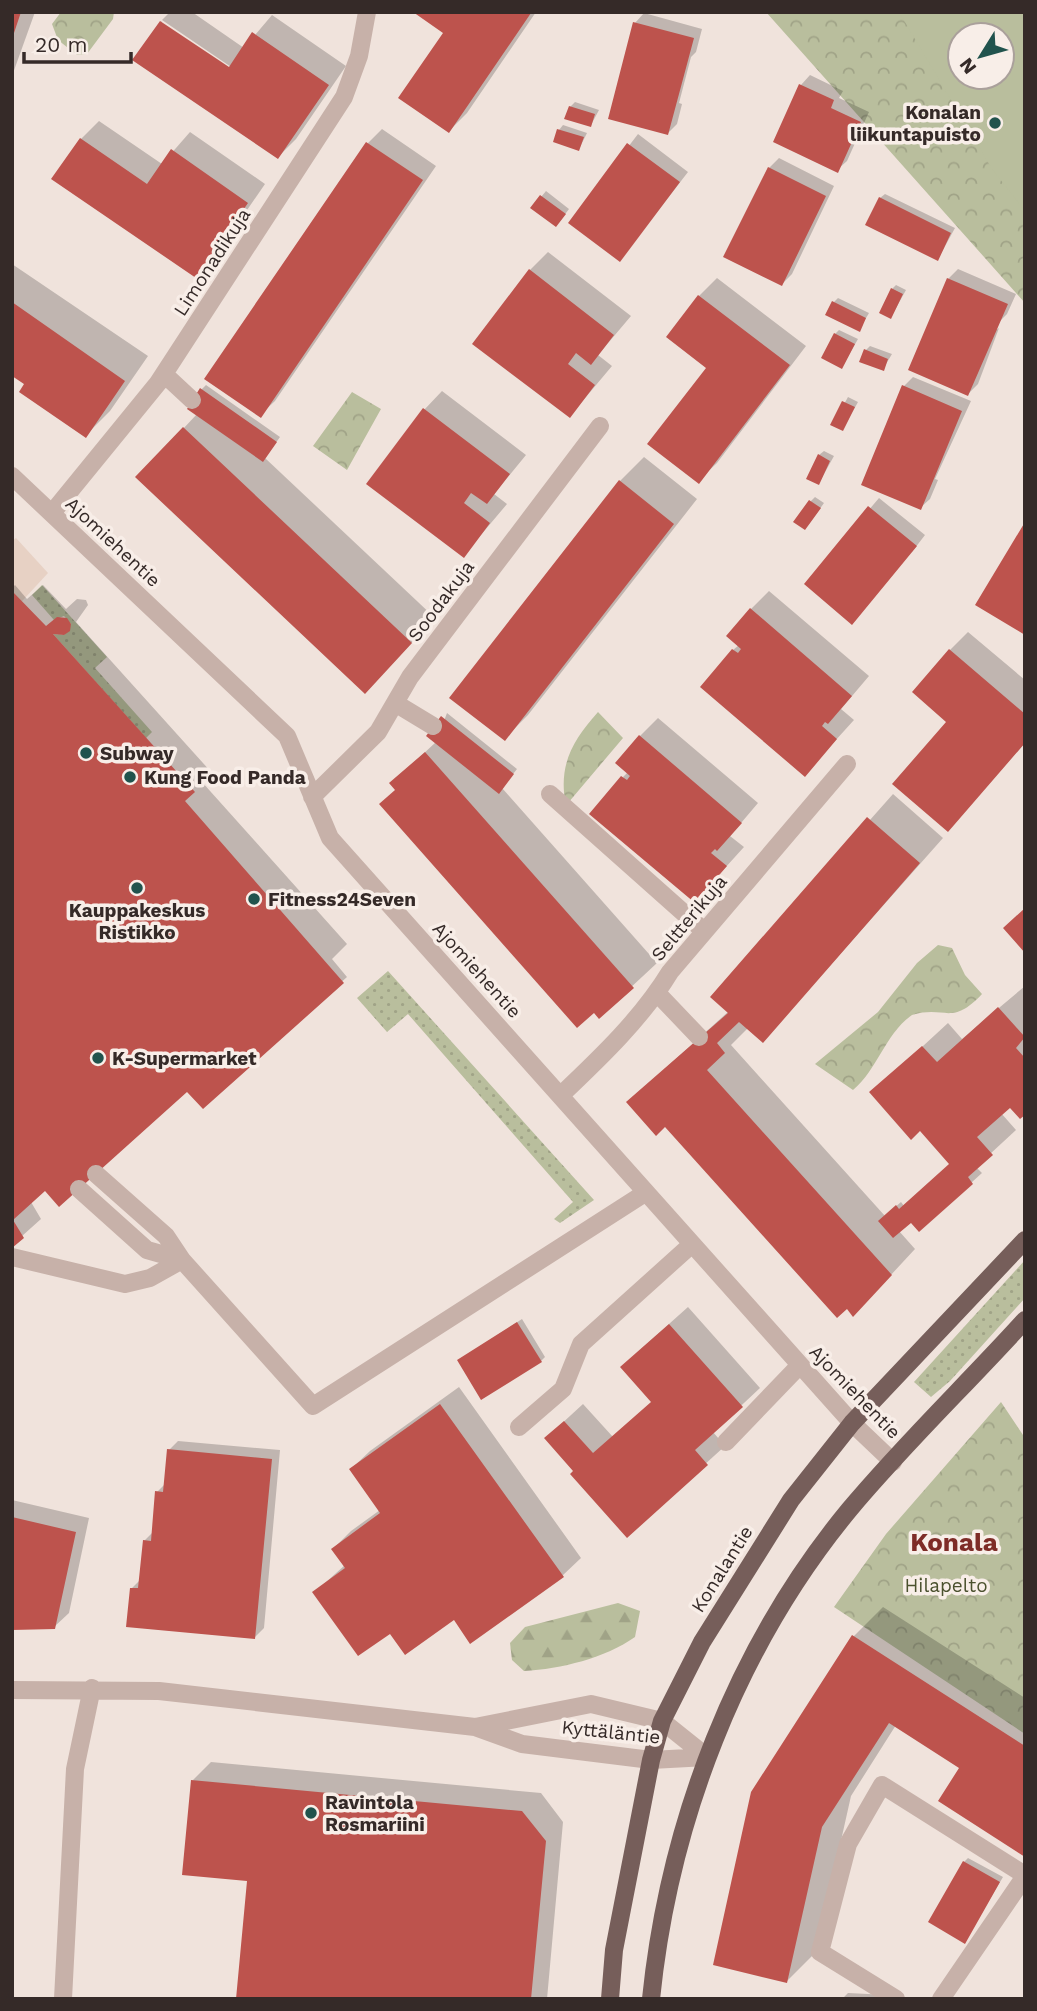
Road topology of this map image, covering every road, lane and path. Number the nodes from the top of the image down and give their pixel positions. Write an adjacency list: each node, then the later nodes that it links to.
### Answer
1 (367, 12): 2 (street, Limonadikuja)
2 (164, 374): 3 (street); 6 (street, Limonadikuja)
3 (192, 400)
4 (600, 426): 7 (street, Soodakuja)
5 (12, 476): 6 (street, Ajomiehentie)
6 (52, 513): 11 (street, Ajomiehentie)
7 (395, 703): 8 (street); 11 (street, Soodakuja)
8 (433, 726)
9 (847, 764): 12 (street, Seltterikuja)
10 (550, 794): 12 (street)
11 (312, 797): 15 (street, Ajomiehentie)
12 (704, 931): 13 (street, Seltterikuja)
13 (657, 993): 14 (street); 15 (street, Seltterikuja)
14 (699, 1037)
15 (561, 1095): 18 (street, Ajomiehentie)
16 (96, 1174): 22 (street)
17 (79, 1189): 22 (street)
18 (645, 1193): 20 (street, Ajomiehentie); 22 (street)
19 (1025, 1240): 25 (main road, Konalantie)
20 (691, 1245): 24 (street, Ajomiehentie); 26 (street)
21 (12, 1257): 22 (street)
22 (182, 1260)
23 (1025, 1320): 28 (main road)
24 (800, 1365): 25 (street, Ajomiehentie); 27 (street)
25 (852, 1423): 28 (street, Ajomiehentie); 31 (main road, Konalantie)
26 (519, 1427)
27 (726, 1443)
28 (893, 1462): 33 (main road)
29 (92, 1688): 30 (street, Kyttäläntie); 32 (street, Kyttäläntie); 36 (street)
30 (12, 1690)
31 (662, 1721): 32 (street, Kyttäläntie); 33 (street, Kyttäläntie); 34 (main road, Konalantie)
32 (475, 1727): 34 (street, Kyttäläntie)
33 (707, 1756): 34 (street, Kyttäläntie); 38 (main road)
34 (651, 1760): 37 (main road, Konalantie)
35 (1025, 1876): 39 (street); 40 (street)
36 (63, 1999)
37 (610, 1999)
38 (651, 1999)
39 (896, 1999)
40 (941, 1999)

